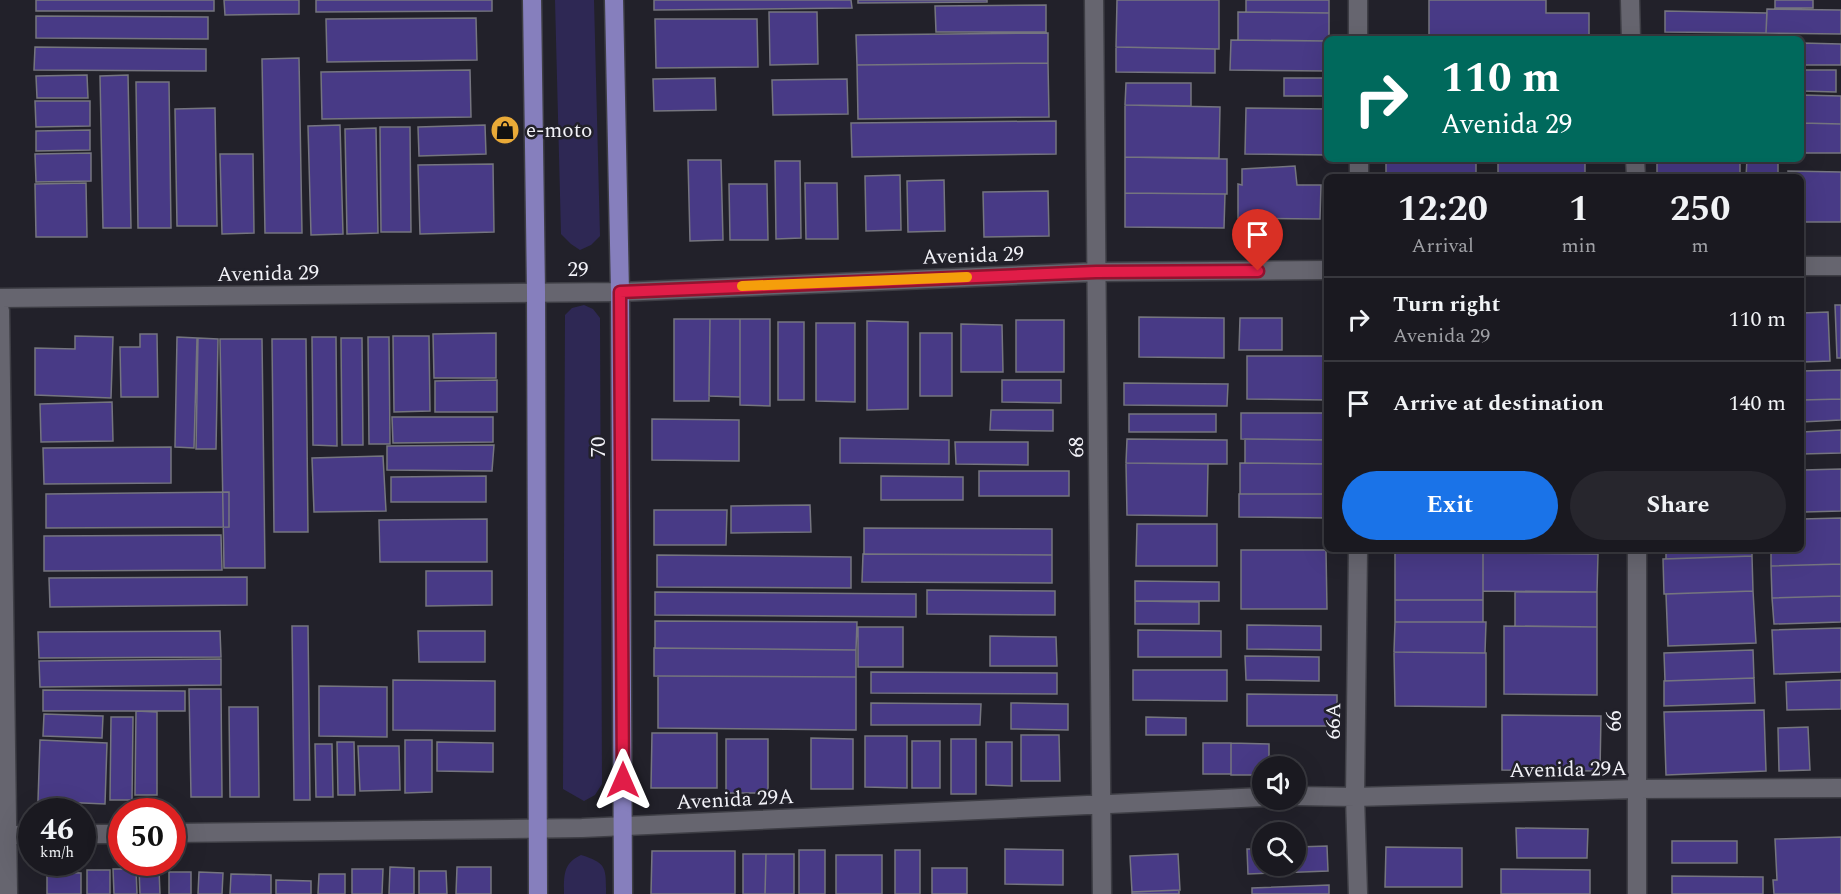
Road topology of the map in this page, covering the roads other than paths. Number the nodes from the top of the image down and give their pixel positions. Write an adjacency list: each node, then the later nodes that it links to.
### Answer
1 (532, 0): 12 (main road)
2 (614, 0): 13 (main road, 70)
3 (1094, 0): 11 (street, 68)
4 (1358, 0): 6 (street)
5 (1630, 0): 7 (street)
6 (1358, 36)
7 (1631, 36)
8 (1804, 266): 9 (street)
9 (1841, 266)
10 (1324, 270): 11 (street, Avenida 29)
11 (1096, 272): 13 (street, Avenida 29); 23 (street, 68)
12 (536, 291): 13 (street, 29); 14 (street, Avenida 29); 25 (main road)
13 (620, 292): 24 (main road, 70)
14 (0, 298)
15 (0, 309): 27 (street)
16 (1358, 552): 21 (street, 66A)
17 (1637, 552): 19 (street, 66)
18 (1841, 788): 19 (street, Avenida 29A)
19 (1636, 789): 21 (street, Avenida 29A); 33 (street, 66)
20 (1306, 796): 21 (street, Avenida 29A)
21 (1355, 797): 32 (street, 66A)
22 (1252, 798): 23 (street, Avenida 29A)
23 (1102, 805): 24 (street, Avenida 29A); 31 (street, 68)
24 (623, 826): 25 (street, Avenida 29A); 30 (main road, 70)
25 (538, 830): 26 (street, Avenida 29A); 29 (main road)
26 (186, 833)
27 (4, 835): 28 (street)
28 (8, 894)
29 (538, 894)
30 (623, 894)
31 (1102, 894)
32 (1358, 894)
33 (1637, 894)

